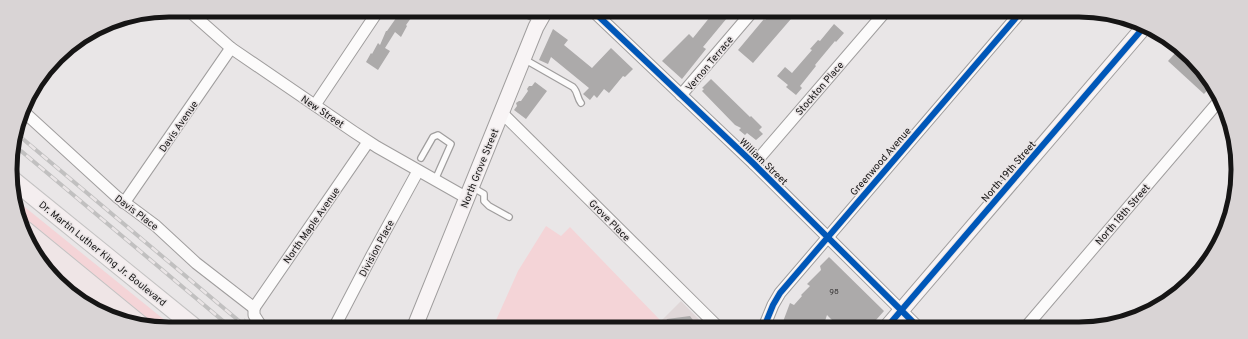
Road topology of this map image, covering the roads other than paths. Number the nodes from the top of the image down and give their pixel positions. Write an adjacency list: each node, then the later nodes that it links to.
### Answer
1 (196, 17): 9 (street, New Street)
2 (374, 17): 13 (street)
3 (543, 17): 10 (street, North Grove Street)
4 (599, 17): 11 (street, William Street)
5 (748, 17): 11 (street, Vernon Terrace)
6 (881, 17): 19 (street, Stockton Place)
7 (1017, 17): 26 (street, Greenwood Avenue)
8 (1141, 31): 29 (street, North 19th Street)
9 (232, 48): 13 (street, New Street); 24 (street, Davis Avenue)
10 (524, 59): 12 (lane); 15 (street, North Grove Street)
11 (682, 95): 19 (street, William Street)
12 (581, 103)
13 (315, 105): 17 (street, New Street)
14 (1216, 105): 39 (street, North 18th Street)
15 (502, 113): 23 (street, North Grove Street); 35 (street, Grove Place)
16 (27, 115): 24 (street, Davis Place)
17 (368, 142): 20 (street, New Street); 28 (street, North Maple Avenue)
18 (421, 158): 21 (lane)
19 (754, 164): 26 (street, William Street)
20 (418, 171): 21 (street, New Street); 33 (street, Division Place)
21 (435, 180): 23 (street, New Street)
22 (17, 184): 31 (main road, Dr. Martin Luther King Jr. Boulevard)
23 (470, 192): 25 (lane); 34 (street, North Grove Street)
24 (124, 203): 28 (street, Davis Place)
25 (509, 217)
26 (827, 237): 29 (street, William Street); 36 (street, Greenwood Avenue)
27 (34, 239): 30 (highway)
28 (254, 308): 32 (street)
29 (901, 311): 37 (street, North 19th Street); 38 (street, William Street)
30 (128, 317)
31 (188, 322)
32 (258, 322)
33 (337, 322)
34 (417, 322)
35 (713, 322)
36 (766, 322)
37 (891, 322)
38 (913, 322)
39 (1030, 322)

